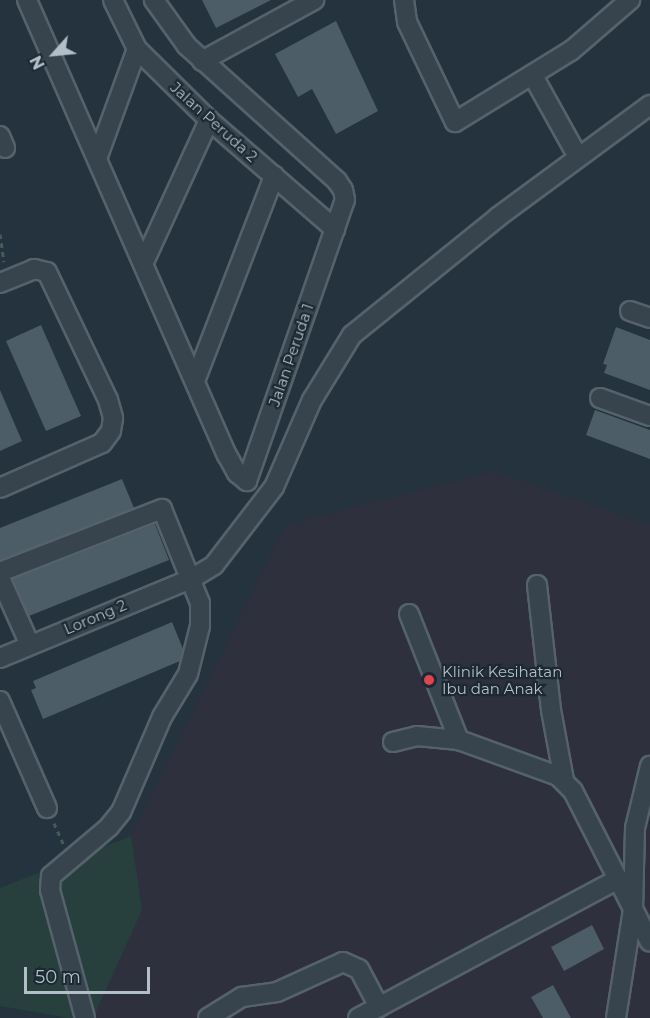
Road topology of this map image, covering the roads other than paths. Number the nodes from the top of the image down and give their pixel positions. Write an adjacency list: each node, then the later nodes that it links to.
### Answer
1 (27, 0): 12 (street)
2 (113, 0): 7 (street, Jalan Peruda 2)
3 (154, 0): 8 (street, Jalan Peruda 1)
4 (314, 0): 8 (street)
5 (404, 0): 9 (street)
6 (630, 0): 9 (street)
7 (137, 49): 11 (street, Jalan Peruda 2); 12 (street)
8 (202, 61): 15 (street, Jalan Peruda 1)
9 (533, 76): 13 (street)
10 (650, 105): 13 (street)
11 (209, 120): 14 (street, Jalan Peruda 2); 16 (street)
12 (98, 156): 16 (street)
13 (578, 157): 26 (street)
14 (274, 176): 15 (street, Jalan Peruda 2); 20 (street)
15 (335, 229): 20 (street, Jalan Peruda 1)
16 (144, 262): 20 (street)
17 (0, 283): 23 (street)
18 (630, 310): 19 (street)
19 (650, 318)
20 (195, 381)
21 (600, 398): 22 (street)
22 (650, 416)
23 (0, 488)
24 (0, 572): 26 (street)
25 (0, 578): 29 (street)
26 (192, 579): 29 (street, Lorong 2); 41 (street)
27 (537, 585): 35 (street)
28 (409, 614): 32 (street)
29 (30, 645): 30 (street, Lorong 2)
30 (0, 658)
31 (0, 701): 36 (street)
32 (459, 740): 33 (street); 35 (street)
33 (393, 742)
34 (650, 766): 38 (street)
35 (564, 780): 37 (street)
36 (48, 808)
37 (618, 879): 38 (street); 40 (street)
38 (633, 910): 39 (street); 44 (street)
39 (650, 942)
40 (379, 1007): 42 (street); 43 (street)
41 (85, 1018)
42 (208, 1018)
43 (358, 1018)
44 (616, 1018)

